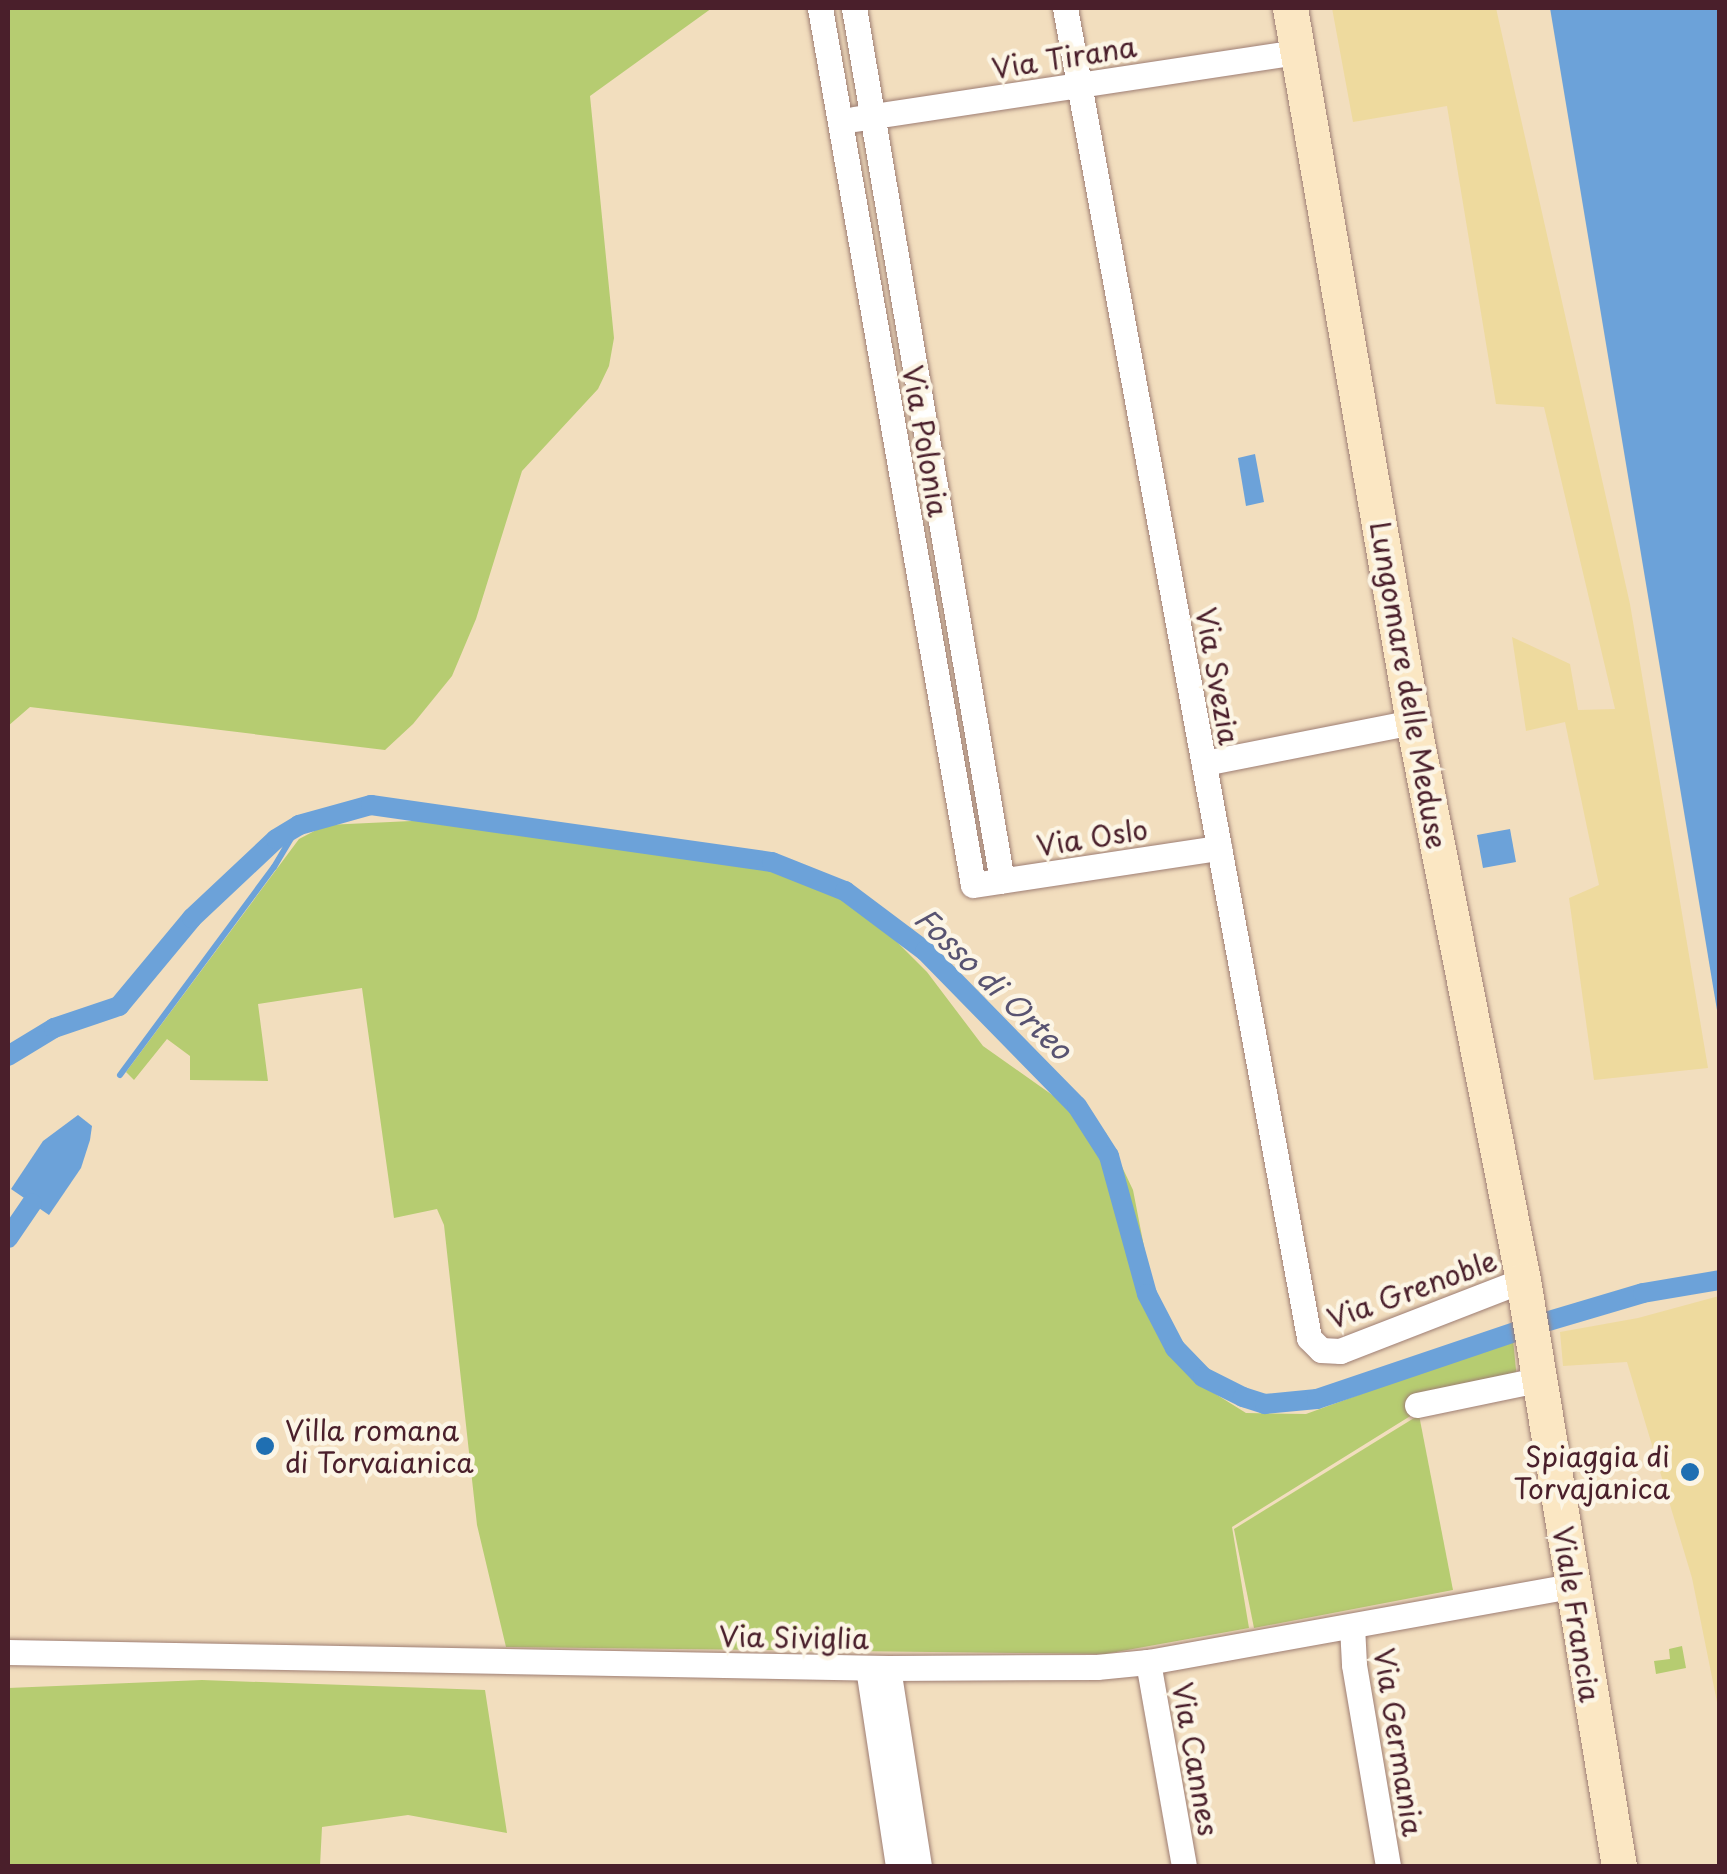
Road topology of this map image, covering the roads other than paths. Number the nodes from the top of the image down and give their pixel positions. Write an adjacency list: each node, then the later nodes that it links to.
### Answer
1 (820, 8): 8 (street, Via Polonia)
2 (854, 8): 7 (street, Via Polonia)
3 (1065, 8): 6 (street, Via Svezia)
4 (1290, 8): 5 (main road, Lungomare delle Meduse)
5 (1297, 52): 6 (street, Via Tirana); 9 (main road, Lungomare delle Meduse)
6 (1079, 85): 7 (street, Via Tirana); 10 (street, Via Svezia)
7 (870, 117): 8 (street, Via Tirana); 12 (street, Via Polonia)
8 (839, 120): 13 (street, Via Polonia)
9 (1413, 722): 10 (street); 14 (main road, Lungomare delle Meduse)
10 (1204, 762): 11 (street, Via Svezia)
11 (1220, 848): 12 (street, Via Oslo); 15 (street, Via Svezia)
12 (1002, 881): 13 (street, Via Oslo)
13 (973, 885)
14 (1524, 1286): 15 (street, Via Grenoble); 16 (main road, Lungomare delle Meduse)
15 (1321, 1350)
16 (1537, 1371): 17 (street); 18 (main road, Viale Francia)
17 (1417, 1404)
18 (1572, 1586): 19 (street, Via Siviglia); 27 (main road, Viale Francia)
19 (1352, 1626): 21 (street, Via Siviglia); 26 (street, Via Germania)
20 (8, 1652): 22 (street, Via Siviglia)
21 (1148, 1662): 22 (street, Via Siviglia); 25 (street, Via Cannes)
22 (878, 1668): 23 (street); 24 (street)
23 (898, 1866)
24 (919, 1866)
25 (1184, 1866)
26 (1388, 1866)
27 (1619, 1866)

